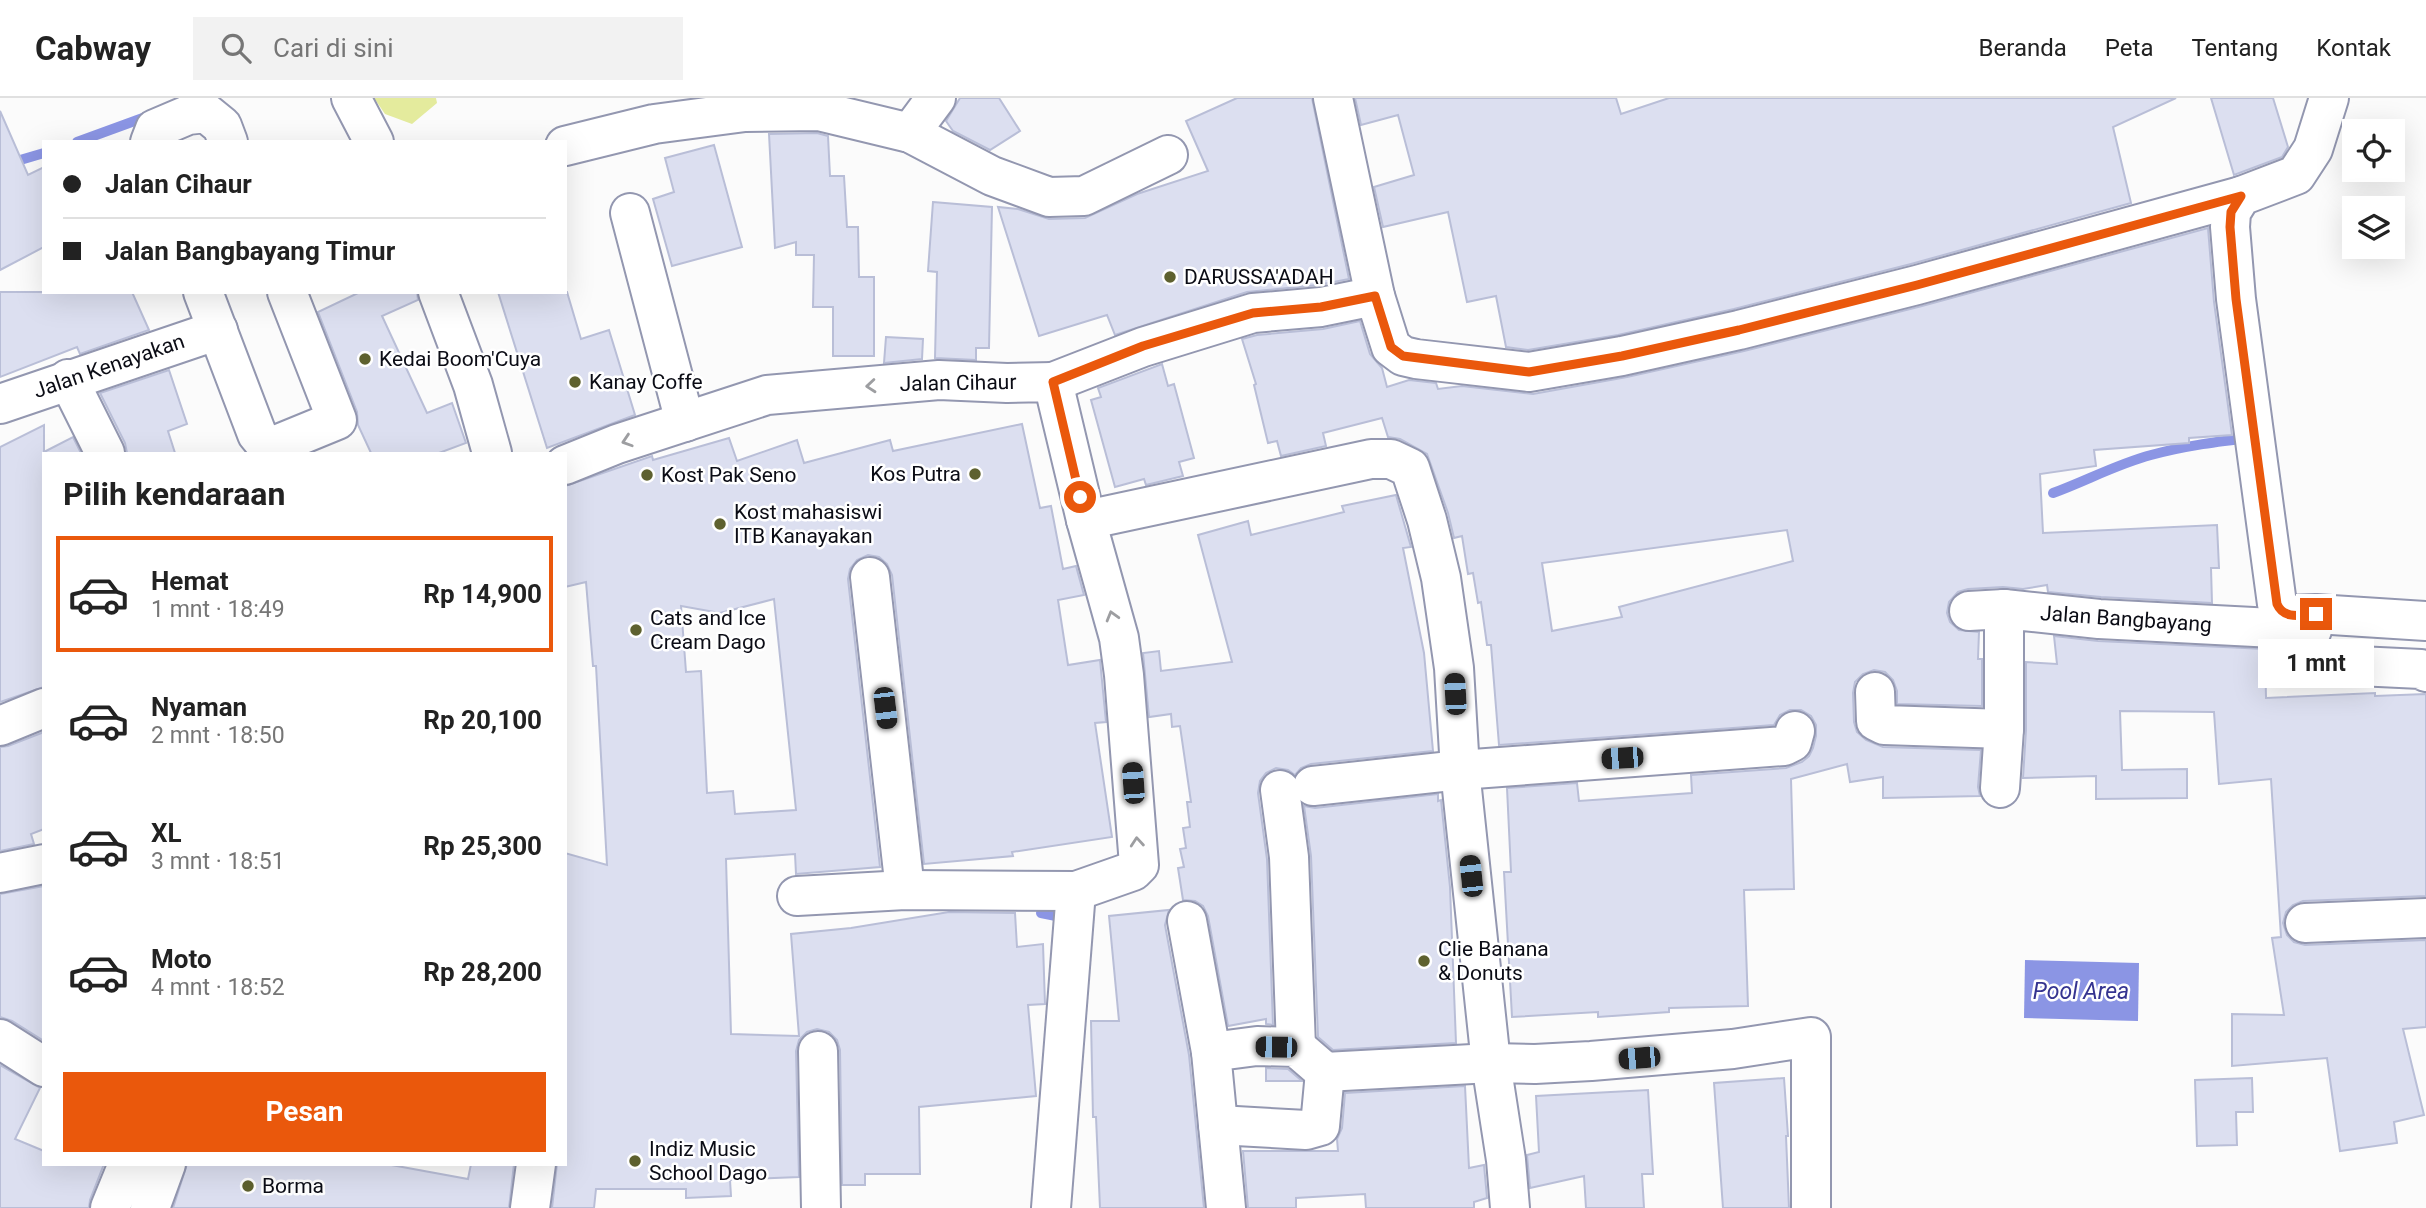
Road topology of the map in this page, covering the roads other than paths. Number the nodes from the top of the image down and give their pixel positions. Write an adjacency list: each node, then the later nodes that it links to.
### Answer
1 (351, 98): 8 (street)
2 (936, 98): 6 (street)
3 (1333, 98): 16 (street)
4 (2329, 98): 11 (street)
5 (217, 118): 7 (street)
6 (910, 132): 9 (street); 10 (street)
7 (151, 140)
8 (373, 140)
9 (567, 146)
10 (1168, 155)
11 (2241, 196): 16 (street); 27 (street)
12 (630, 213): 21 (street)
13 (204, 294): 17 (street)
14 (288, 294): 17 (street)
15 (439, 294): 23 (street)
16 (1375, 296): 19 (street)
17 (218, 330): 18 (street, Jalan Kenayakan)
18 (68, 379): 20 (street, Jalan Kenayakan); 22 (street)
19 (1053, 382): 21 (street, Jalan Cihaur, one-way to 21); 25 (street)
20 (0, 404)
21 (685, 422): 24 (street, Jalan Cihaur, one-way to 24)
22 (104, 452)
23 (492, 452)
24 (567, 464)
25 (1086, 520): 36 (street); 41 (street, one-way to 25)
26 (870, 577): 40 (street)
27 (2426, 621)
28 (2426, 636): 34 (street, Jalan Bangbayang)
29 (2295, 663): 30 (street)
30 (2426, 672)
31 (1875, 691): 34 (street)
32 (42, 709): 33 (street)
33 (0, 726)
34 (2004, 729): 37 (street, Jalan Bangbayang)
35 (1795, 730): 36 (street)
36 (1460, 770): 47 (street); 50 (street)
37 (2000, 788)
38 (42, 864): 39 (street)
39 (0, 873)
40 (905, 890): 41 (street); 42 (street)
41 (1076, 891): 61 (street)
42 (797, 896)
43 (2426, 918): 45 (street)
44 (1187, 921): 49 (street)
45 (2305, 923)
46 (0, 1039): 51 (street)
47 (1296, 1047): 49 (street); 52 (street)
48 (818, 1051): 60 (street)
49 (1211, 1052): 53 (street)
50 (1491, 1063): 52 (street); 63 (street); 64 (street)
51 (42, 1066)
52 (1325, 1072): 53 (street)
53 (1218, 1125): 62 (street)
54 (127, 1166): 57 (street)
55 (165, 1166): 58 (street)
56 (536, 1166): 59 (street)
57 (110, 1208)
58 (150, 1208)
59 (530, 1208)
60 (821, 1208)
61 (1051, 1208)
62 (1226, 1208)
63 (1510, 1208)
64 (1811, 1208)

